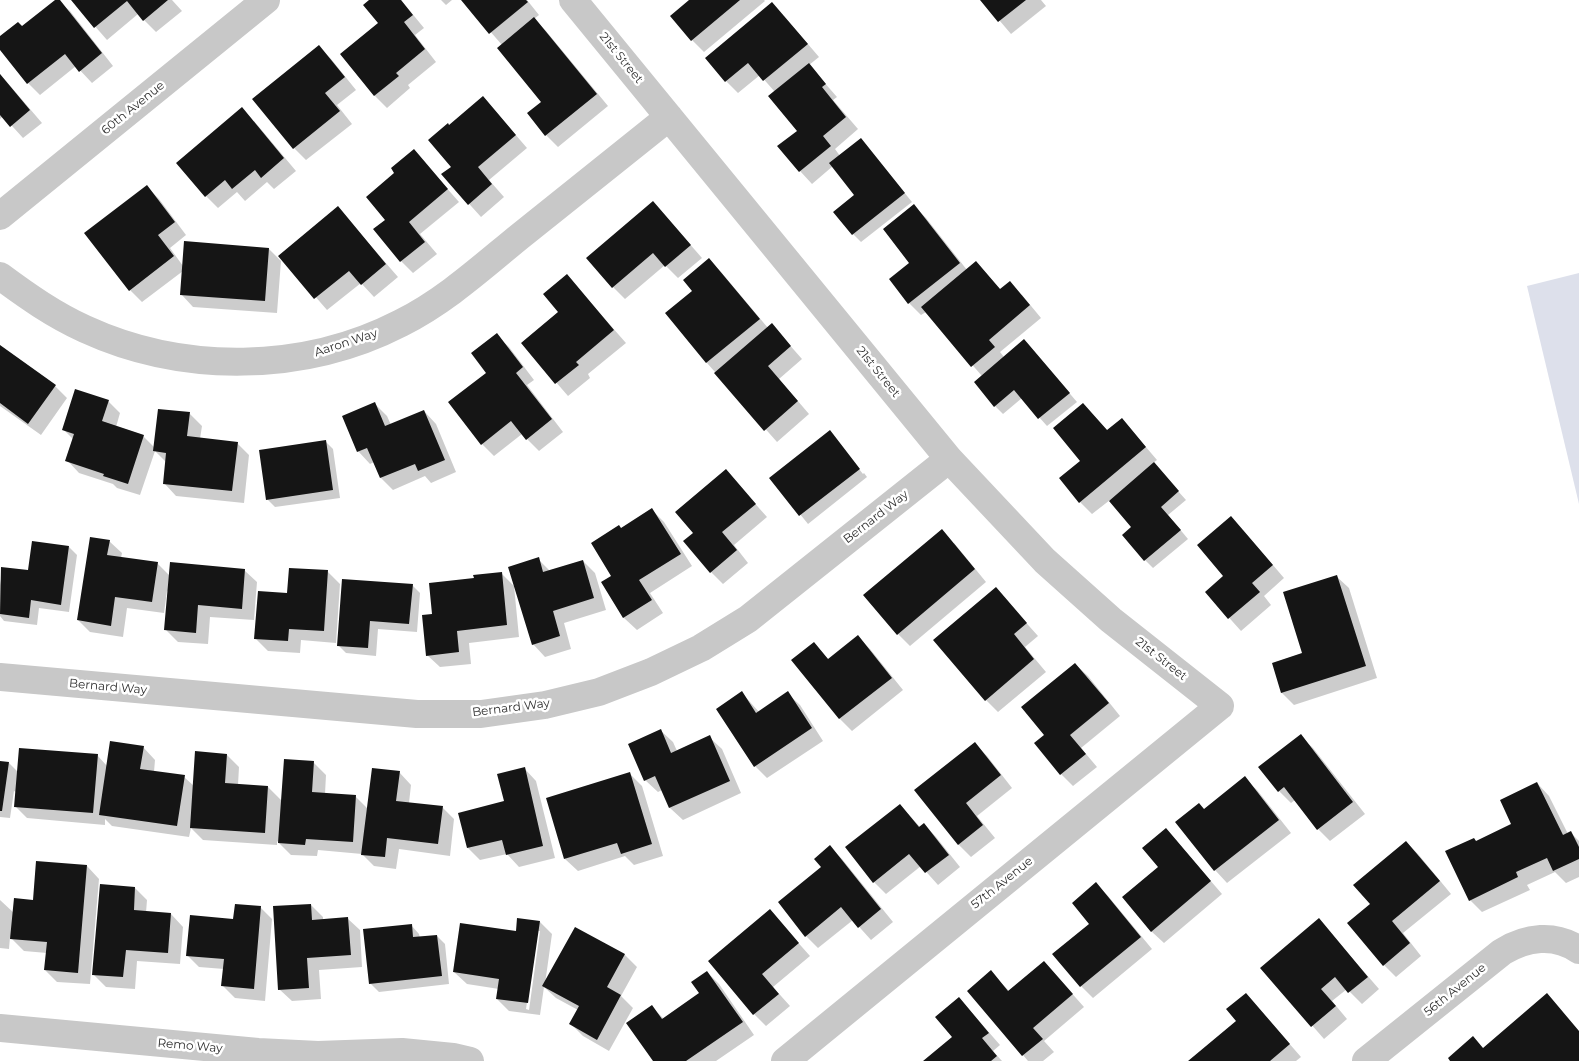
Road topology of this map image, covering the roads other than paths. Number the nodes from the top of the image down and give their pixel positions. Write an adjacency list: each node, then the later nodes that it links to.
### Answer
1 (266, 0): 4 (street, 60th Avenue)
2 (574, 0): 3 (street, 21st Street)
3 (669, 116): 5 (street, Aaron Way); 6 (street, 21st Street)
4 (0, 216)
5 (0, 276)
6 (949, 459): 7 (street, Bernard Way); 8 (street, 21st Street)
7 (0, 677)
8 (1220, 706): 12 (street, 57th Avenue)
9 (1579, 950): 13 (street, 56th Avenue)
10 (0, 1028): 11 (street, Remo Way)
11 (470, 1061)
12 (785, 1061)
13 (1366, 1061)

